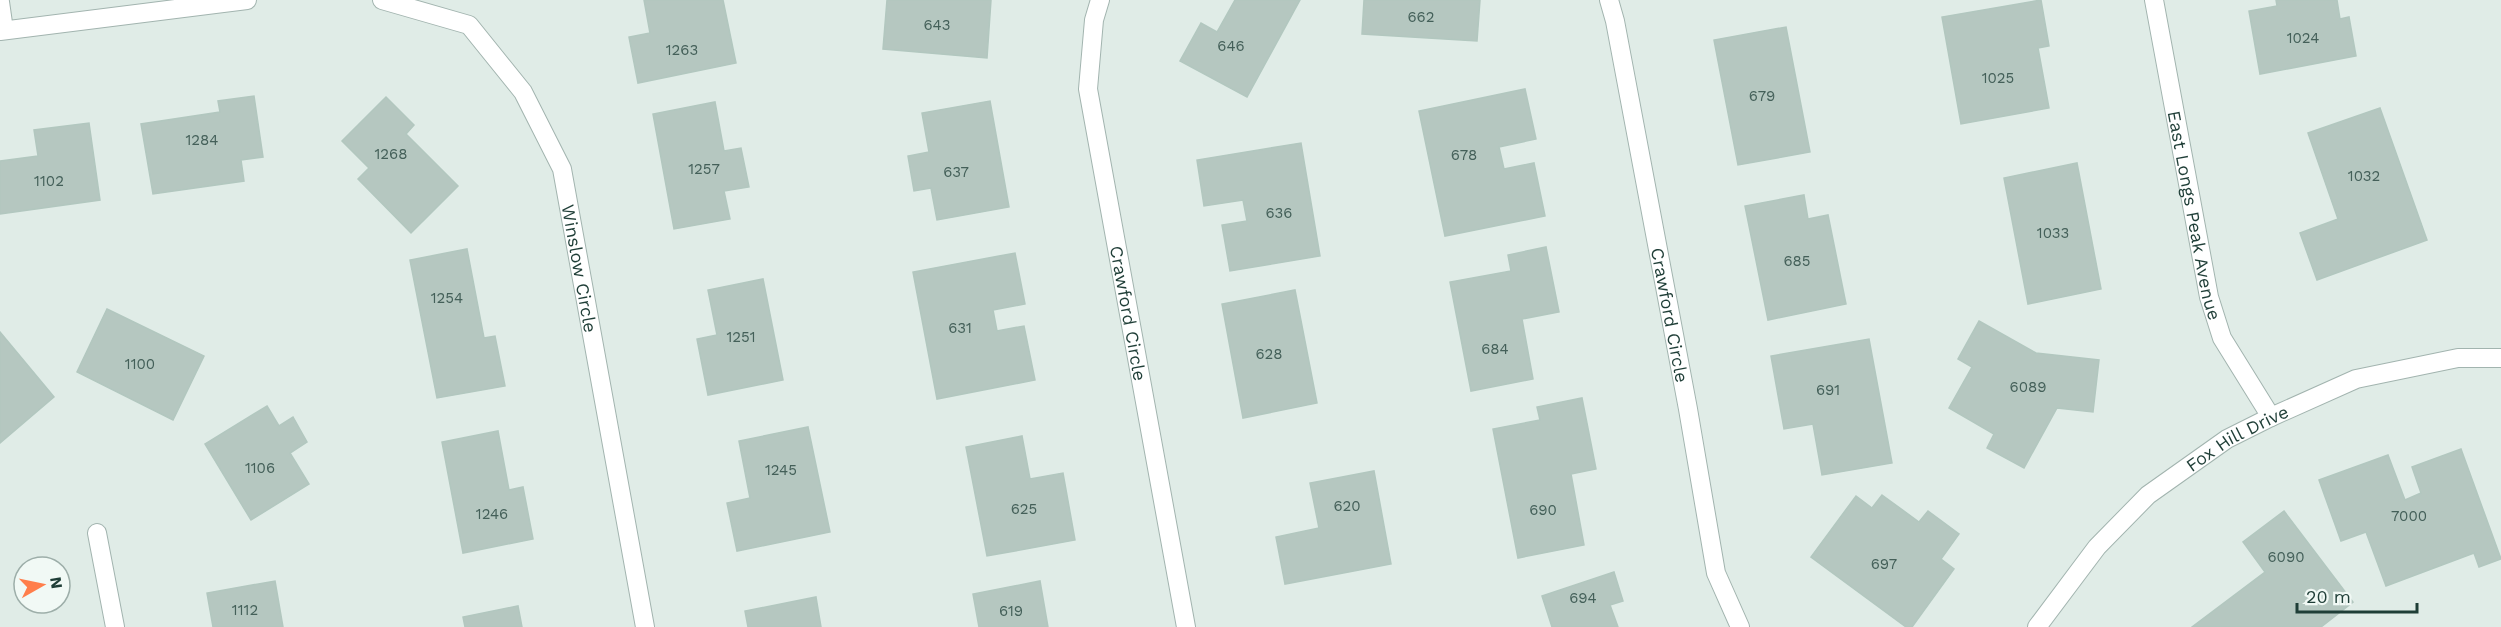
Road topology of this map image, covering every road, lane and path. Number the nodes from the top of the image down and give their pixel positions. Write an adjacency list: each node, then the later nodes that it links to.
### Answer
1 (247, 0): 7 (street)
2 (382, 0): 12 (street, Winslow Circle)
3 (1100, 0): 13 (street, Crawford Circle)
4 (1609, 0): 14 (street, Crawford Circle)
5 (2154, 0): 9 (street, East Longs Peak Avenue)
6 (0, 2): 7 (street)
7 (2, 30)
8 (2501, 358): 9 (street, Fox Hill Drive)
9 (2271, 417): 15 (street, Fox Hill Drive)
10 (97, 533): 11 (street)
11 (115, 627)
12 (645, 627)
13 (1185, 627)
14 (1740, 627)
15 (2037, 627)

